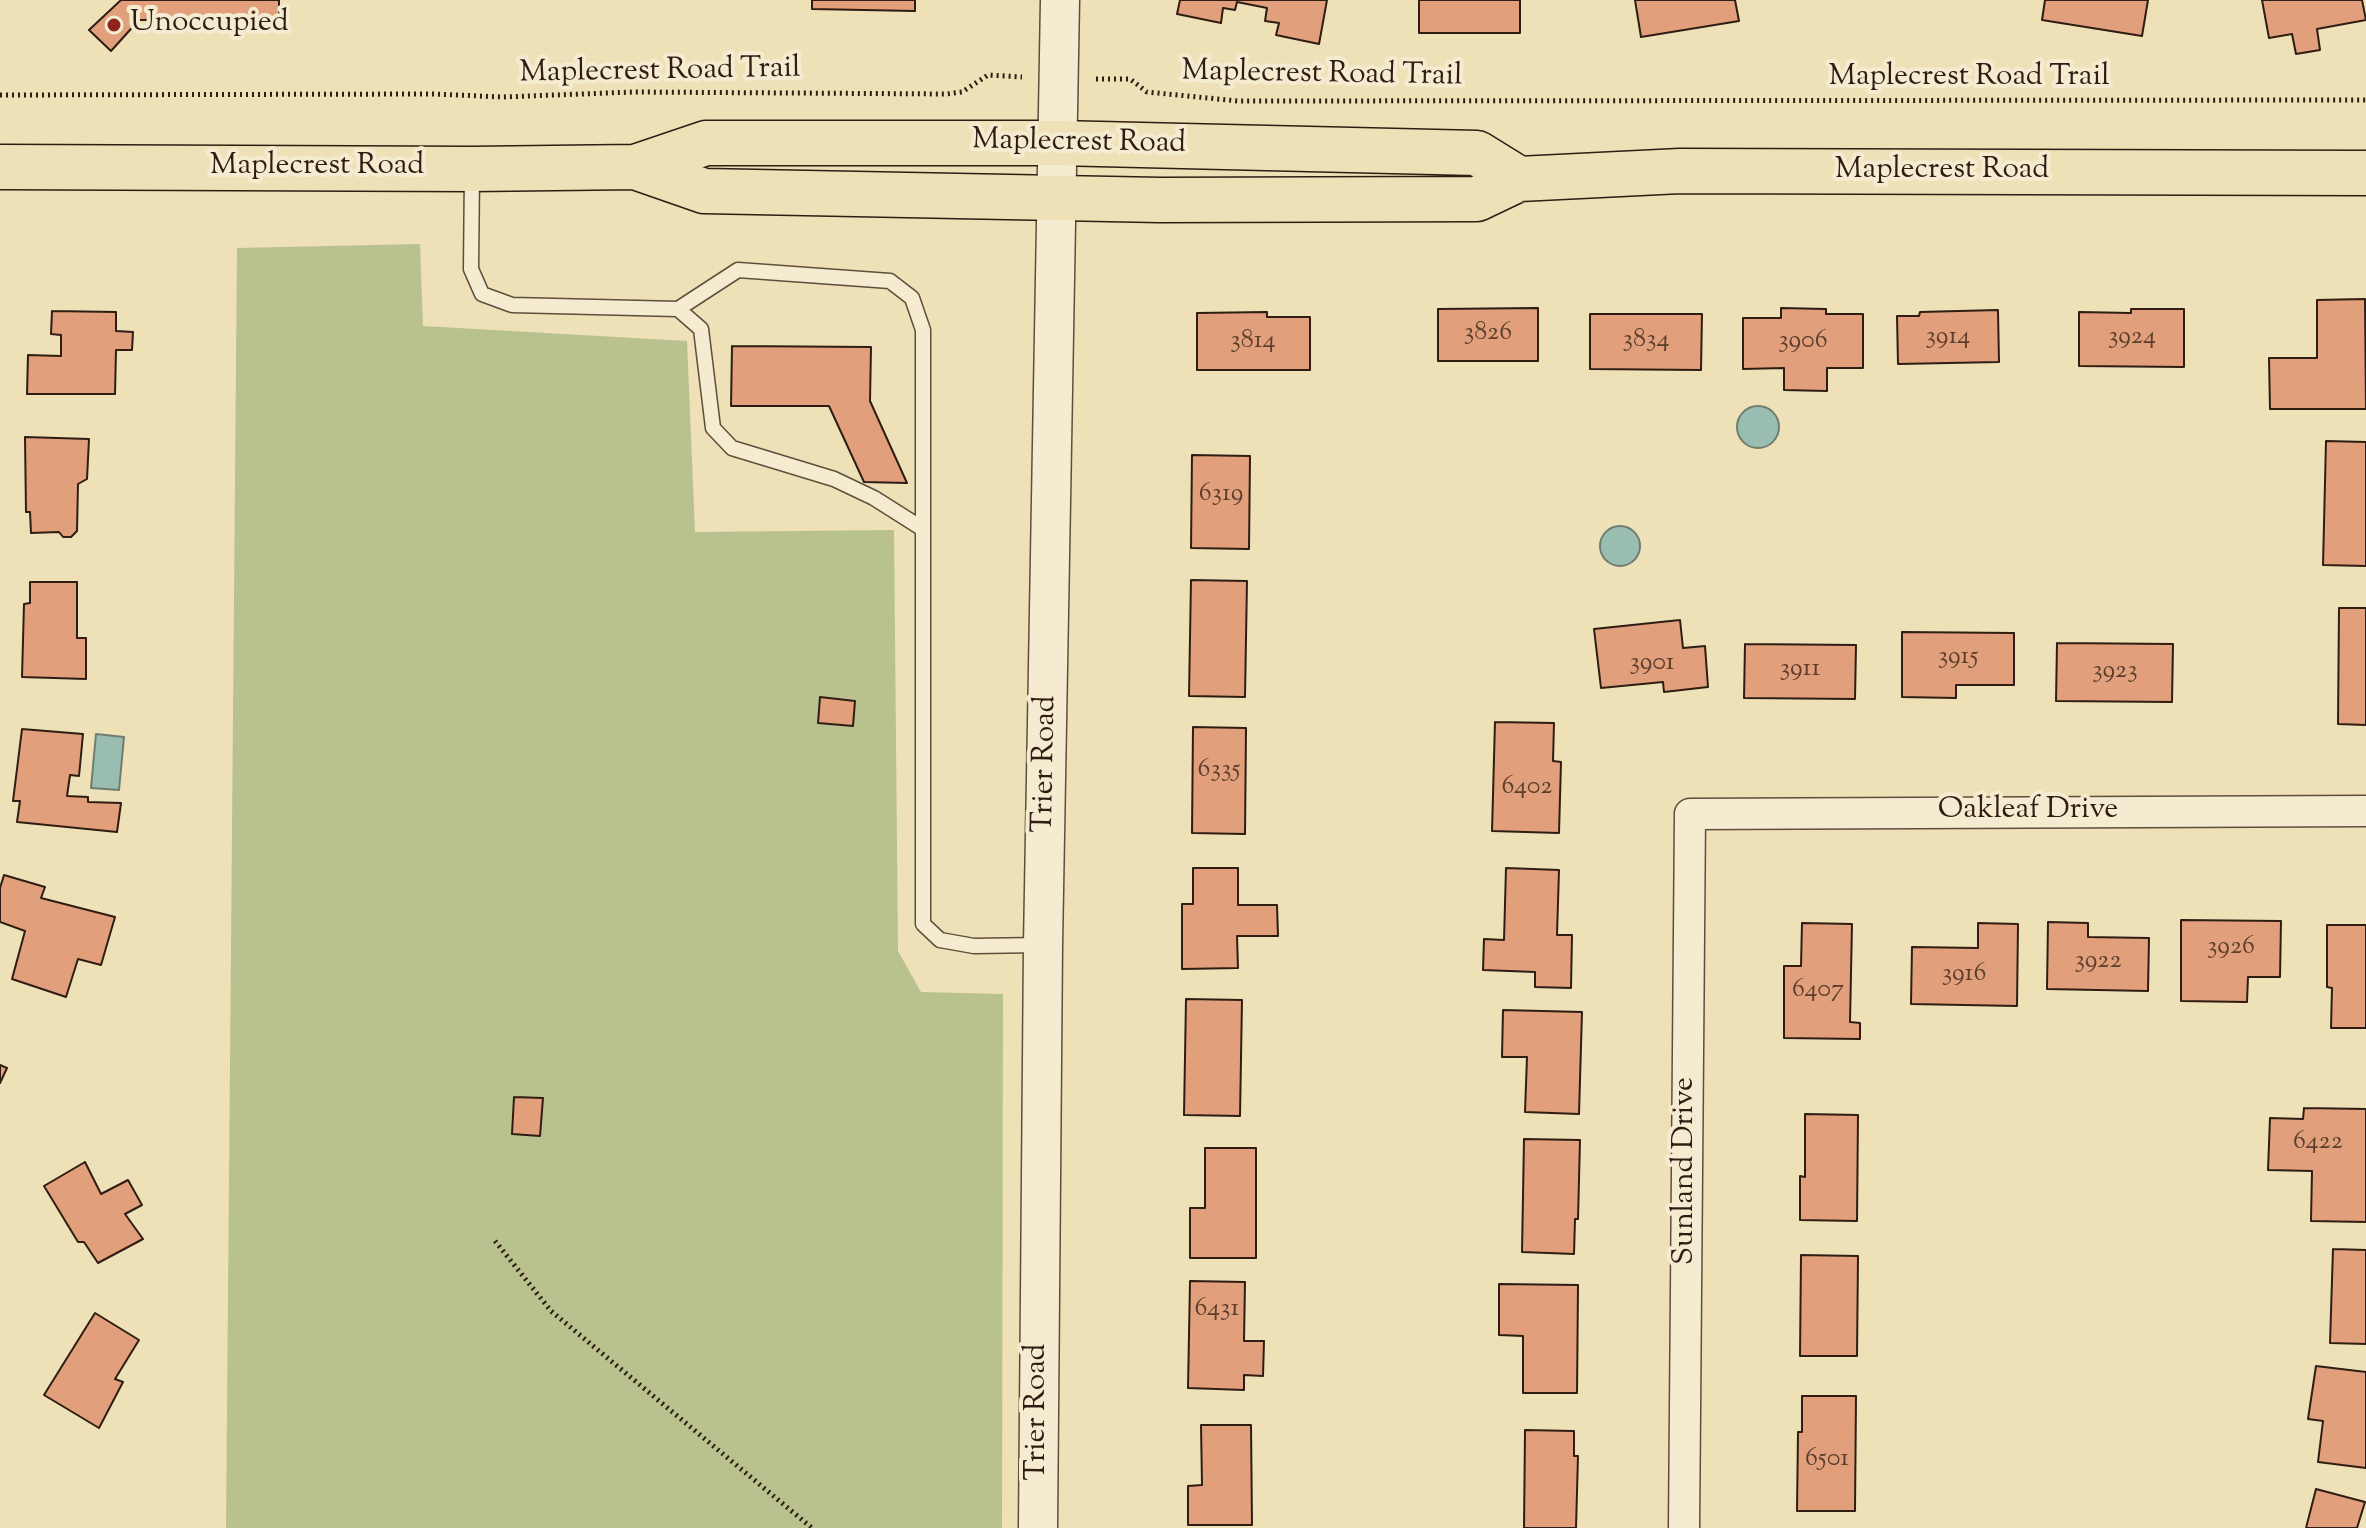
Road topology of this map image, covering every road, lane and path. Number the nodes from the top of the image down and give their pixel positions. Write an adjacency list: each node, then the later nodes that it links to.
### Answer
1 (1060, 0): 2 (street, Trier Road)
2 (1059, 79): 3 (path, Maplecrest Road Trail); 4 (path, Maplecrest Road Trail); 5 (street, Trier Road)
3 (0, 95)
4 (2366, 100)
5 (1057, 143): 7 (main road, Maplecrest Road); 10 (main road, Maplecrest Road); 11 (street, Trier Road)
6 (0, 167): 8 (main road, Maplecrest Road)
7 (635, 167): 8 (main road, Maplecrest Road); 11 (main road, Maplecrest Road)
8 (472, 169): 12 (lane)
9 (2366, 173): 10 (main road, Maplecrest Road)
10 (1519, 179): 11 (main road, Maplecrest Road)
11 (1055, 200): 16 (street, Trier Road)
12 (678, 309): 13 (lane); 13 (lane)
13 (923, 529): 16 (lane)
14 (2366, 811): 15 (street, Oakleaf Drive)
15 (1690, 814): 20 (street, Sunland Drive)
16 (1043, 945): 19 (street, Trier Road)
17 (495, 1241): 18 (path)
18 (812, 1528)
19 (1038, 1528)
20 (1684, 1528)

